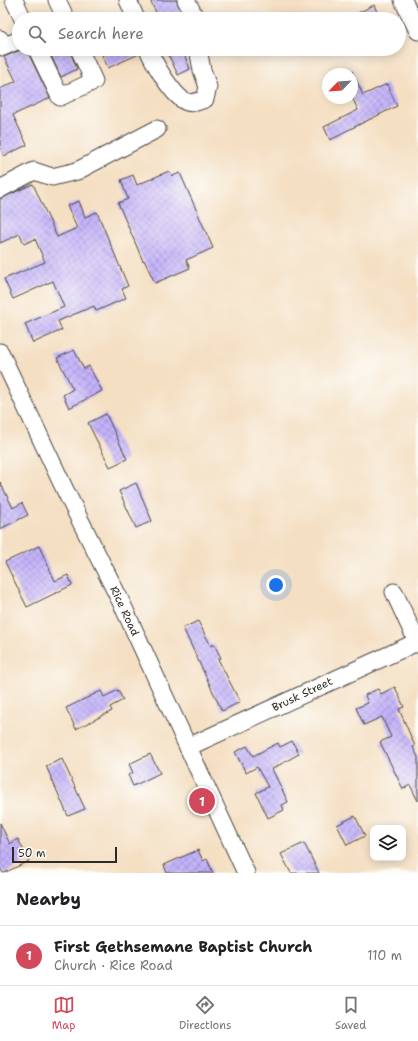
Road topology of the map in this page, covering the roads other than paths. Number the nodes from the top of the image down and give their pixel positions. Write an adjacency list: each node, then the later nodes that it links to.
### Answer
1 (14, 0): 6 (street)
2 (57, 0): 7 (street)
3 (128, 0): 8 (street)
4 (186, 0): 9 (street)
5 (403, 0): 10 (street)
6 (20, 12)
7 (63, 12)
8 (133, 12)
9 (192, 12)
10 (418, 31)
11 (0, 39): 12 (street)
12 (12, 43)
13 (40, 56): 14 (street)
14 (82, 56)
15 (152, 56): 16 (street)
16 (199, 56)
17 (158, 129): 18 (street)
18 (0, 189)
19 (0, 352): 22 (street, Rice Road)
20 (394, 592): 21 (street)
21 (417, 643): 22 (street, Brusk Street)
22 (188, 747): 23 (street, Rice Road)
23 (246, 873)

